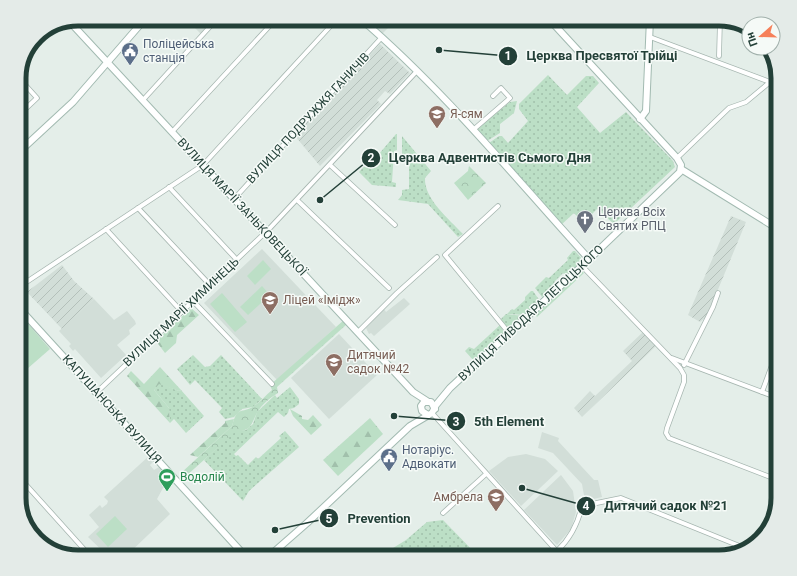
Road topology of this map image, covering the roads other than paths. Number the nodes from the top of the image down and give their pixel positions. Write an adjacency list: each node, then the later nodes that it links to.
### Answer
1 (74, 26): 13 (street, ВУЛИЦЯ МАРІЇ ЗАНЬКОВЕЦЬКОЇ)
2 (139, 26): 13 (street)
3 (211, 26): 18 (street)
4 (270, 26): 22 (street)
5 (331, 26): 26 (street)
6 (369, 26): 10 (street)
7 (555, 26): 20 (street)
8 (650, 26): 11 (street)
9 (720, 26): 12 (street)
10 (382, 37): 14 (street); 29 (street, ВУЛИЦЯ ПОДРУЖЖЯ ГАНИЧІВ)
11 (650, 37): 15 (street); 20 (street)
12 (719, 56)
13 (107, 62): 18 (street, ВУЛИЦЯ МАРІЇ ЗАНЬКОВЕЦЬКОЇ); 23 (street)
14 (417, 71): 21 (street); 25 (street, ВУЛИЦЯ МАРІЇ ХИМИНЕЦЬ)
15 (770, 82): 24 (street)
16 (26, 86): 19 (street)
17 (493, 96): 21 (street)
18 (143, 100): 22 (street, ВУЛИЦЯ МАРІЇ ЗАНЬКОВЕЦЬКОЇ)
19 (26, 108)
20 (640, 120): 24 (street)
21 (473, 130): 38 (street)
22 (172, 132): 26 (street, ВУЛИЦЯ МАРІЇ ЗАНЬКОВЕЦЬКОЇ)
23 (26, 146)
24 (677, 158): 27 (street)
25 (330, 164): 30 (street, ВУЛИЦЯ МАРІЇ ХИМИНЕЦЬ); 33 (street)
26 (203, 165): 28 (street); 29 (street, ВУЛИЦЯ МАРІЇ ЗАНЬКОВЕЦЬКОЇ)
27 (681, 169): 34 (street); 38 (street, ВУЛИЦЯ ТИВОДАРА ЛЕГОЦЬКОГО)
28 (169, 187): 32 (street); 39 (street)
29 (234, 199): 36 (street, ВУЛИЦЯ МАРІЇ ЗАНЬКОВЕЦЬКОЇ)
30 (297, 200): 36 (street, ВУЛИЦЯ МАРІЇ ХИМИНЕЦЬ); 43 (street)
31 (498, 206): 49 (street)
32 (138, 208): 35 (street); 42 (street)
33 (395, 225)
34 (771, 225)
35 (106, 229): 41 (street); 46 (street)
36 (265, 233): 39 (street, ВУЛИЦЯ МАРІЇ ХИМИНЕЦЬ); 48 (street, ВУЛИЦЯ МАРІЇ ЗАНЬКОВЕЦЬКОЇ)
37 (437, 257): 48 (street)
38 (589, 259): 40 (street, ВУЛИЦЯ ТИВОДАРА ЛЕГОЦЬКОГО)
39 (237, 260): 42 (street, ВУЛИЦЯ МАРІЇ ХИМИНЕЦЬ)
40 (582, 266): 49 (street, ВУЛИЦЯ ТИВОДАРА ЛЕГОЦЬКОГО); 50 (street)
41 (26, 282)
42 (210, 285): 45 (street, ВУЛИЦЯ МАРІЇ ХИМИНЕЦЬ)
43 (389, 288)
44 (718, 293): 51 (street)
45 (193, 301): 46 (street, ВУЛИЦЯ МАРІЇ ХИМИНЕЦЬ); 54 (street)
46 (182, 312): 56 (street, ВУЛИЦЯ МАРІЇ ХИМИНЕЦЬ)
47 (26, 316): 56 (street, КАПУШАНСЬКА ВУЛИЦЯ)
48 (358, 332): 57 (street, ВУЛИЦЯ МАРІЇ ЗАНЬКОВЕЦЬКОЇ)
49 (509, 333): 55 (street, ВУЛИЦЯ ТИВОДАРА ЛЕГОЦЬКОГО)
50 (670, 357): 51 (street); 52 (street)
51 (685, 363): 52 (street); 58 (street)
52 (680, 368): 65 (street)
53 (771, 368): 58 (street)
54 (272, 384)
55 (449, 390): 60 (street, ВУЛИЦЯ ТИВОДАРА ЛЕГОЦЬКОГО); 62 (street, ВУЛИЦЯ ТИВОДАРА ЛЕГОЦЬКОГО)
56 (97, 392): 68 (street, КАПУШАНСЬКА ВУЛИЦЯ)
57 (413, 392): 60 (street, ВУЛИЦЯ МАРІЇ ЗАНЬКОВЕЦЬКОЇ); 61 (street, ВУЛИЦЯ МАРІЇ ЗАНЬКОВЕЦЬКОЇ)
58 (762, 392): 59 (street)
59 (771, 395)
60 (428, 401): 61 (street, ВУЛИЦЯ ТИВОДАРА ЛЕГОЦЬКОГО); 62 (street)
61 (421, 407): 62 (street, ВУЛИЦЯ МАРІЇ ЗАНЬКОВЕЦЬКОЇ); 63 (street, ВУЛИЦЯ ТИВОДАРА ЛЕГОЦЬКОГО)
62 (431, 412): 63 (street, ВУЛИЦЯ ТИВОДАРА ЛЕГОЦЬКОГО); 64 (street)
63 (410, 426): 73 (street, ВУЛИЦЯ ТИВОДАРА ЛЕГОЦЬКОГО)
64 (486, 474): 67 (street); 74 (street)
65 (771, 477)
66 (26, 485): 70 (street)
67 (443, 513)
68 (237, 545): 71 (street); 72 (street, КАПУШАНСЬКА ВУЛИЦЯ)
69 (739, 546): 75 (street)
70 (86, 550)
71 (239, 550)
72 (241, 550)
73 (277, 550)
74 (556, 550)
75 (558, 550)

